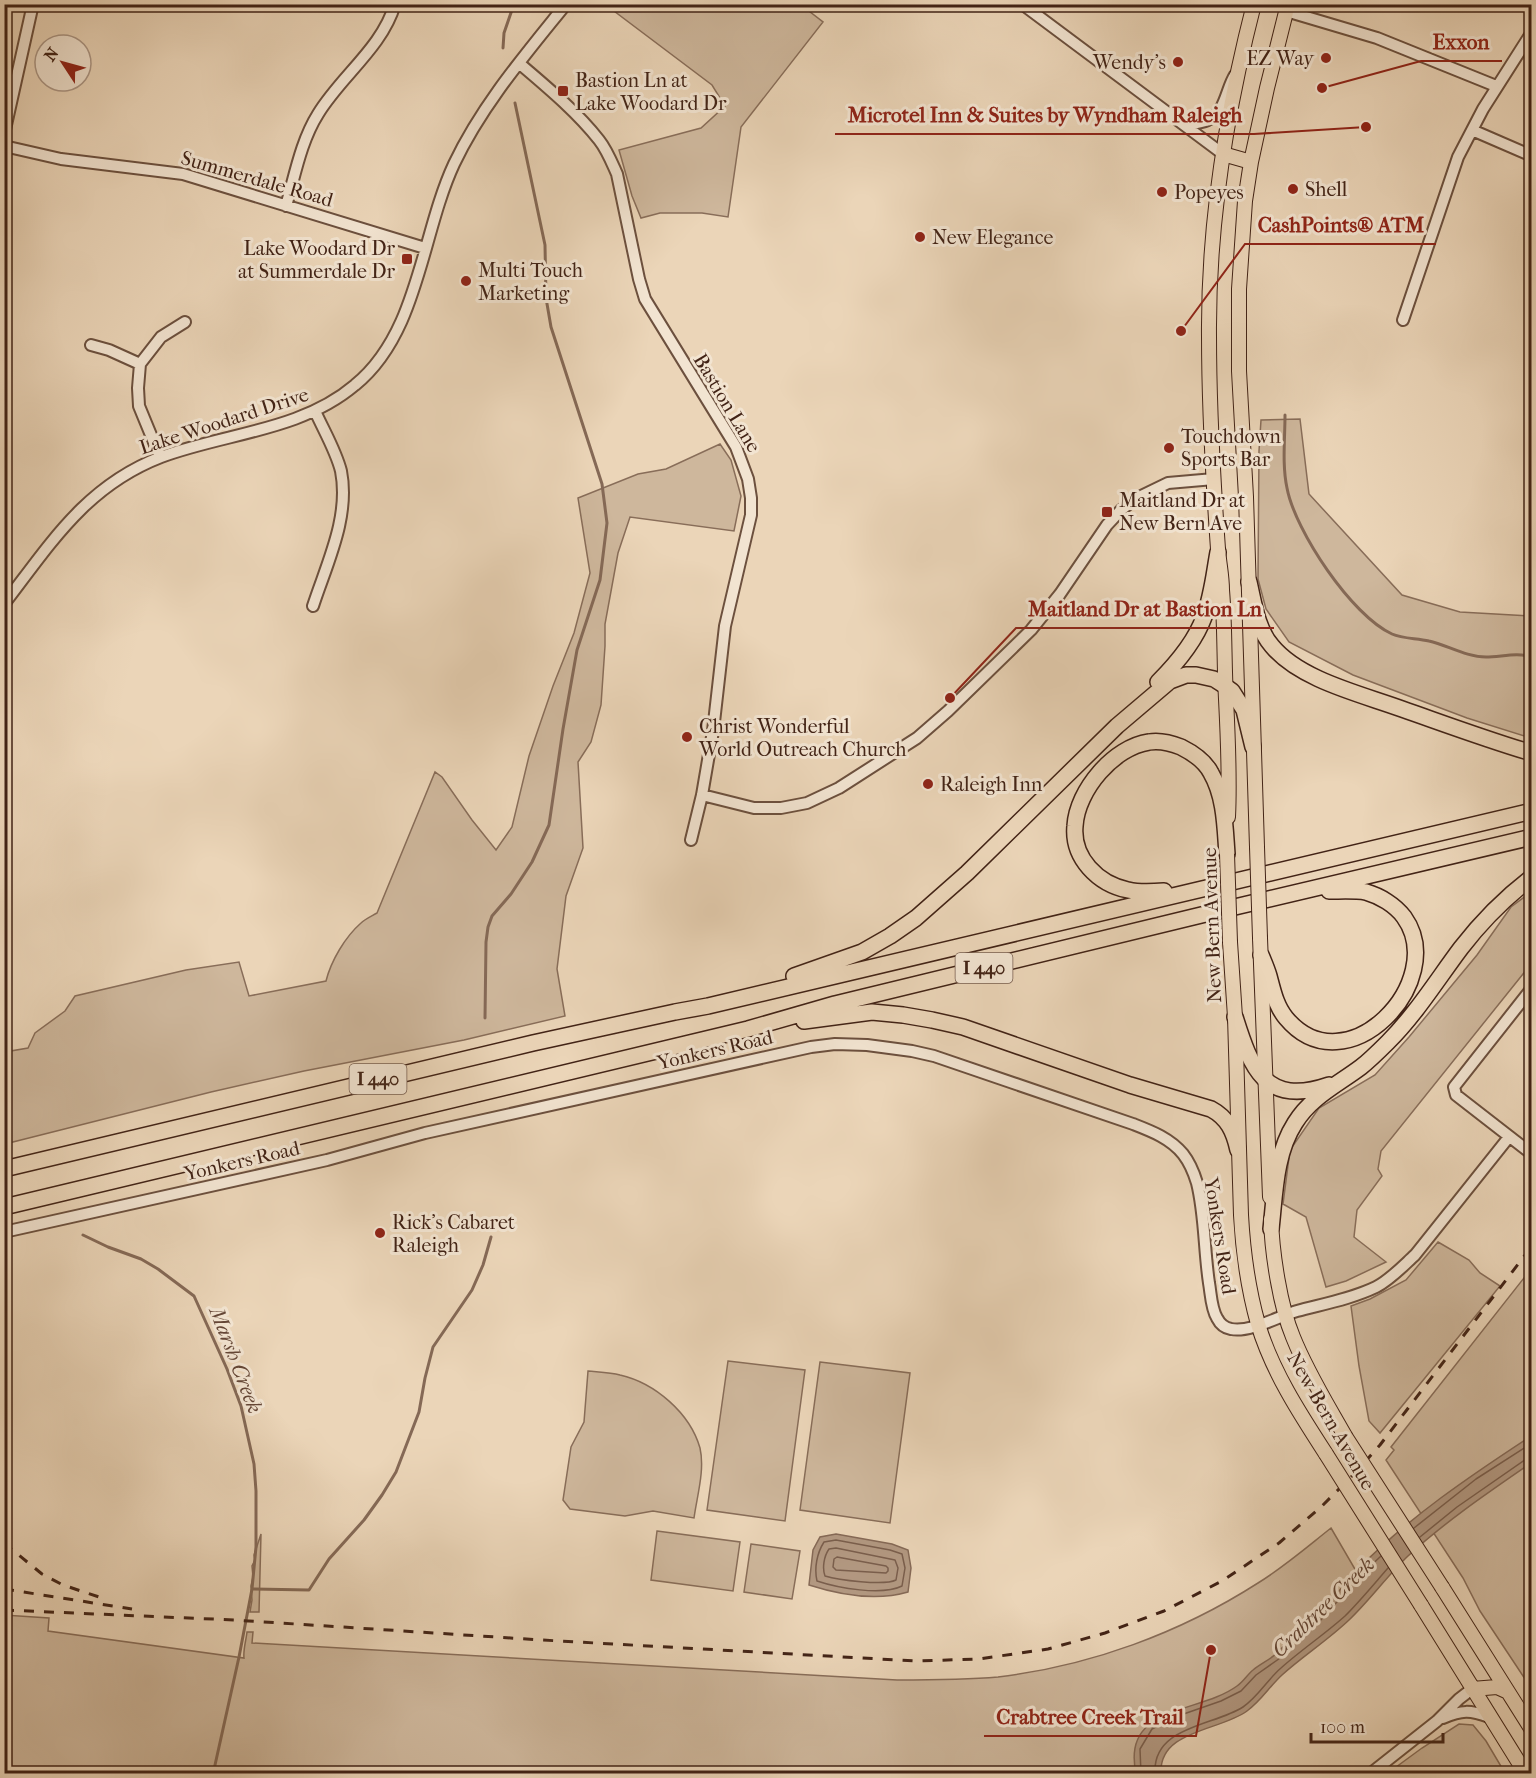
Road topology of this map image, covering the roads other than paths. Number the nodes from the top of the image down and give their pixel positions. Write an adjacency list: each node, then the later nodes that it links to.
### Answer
1 (33, 4): 13 (street)
2 (395, 4): 18 (street)
3 (566, 4): 8 (street, Lake Woodard Drive)
4 (1022, 4): 11 (street)
5 (1254, 4): 9 (main road, New Bern Avenue)
6 (1287, 8): 10 (street); 17 (main road, New Bern Avenue)
7 (1532, 32): 10 (street)
8 (520, 64): 19 (street, Lake Woodard Drive); 35 (street, Bastion Lane)
9 (1238, 70): 11 (street); 15 (main road, New Bern Avenue)
10 (1496, 86): 12 (street)
11 (1185, 125): 15 (street)
12 (1472, 130): 16 (street); 20 (street)
13 (4, 134)
14 (4, 146): 18 (street, Summerdale Road)
15 (1223, 154): 17 (main road); 26 (main road, New Bern Avenue)
16 (1532, 156)
17 (1251, 162): 28 (main road, New Bern Avenue)
18 (286, 206): 19 (street, Summerdale Road)
19 (425, 248): 24 (street, Lake Woodard Drive)
20 (1403, 320)
21 (185, 322): 23 (street)
22 (91, 345): 23 (street)
23 (140, 364): 25 (street)
24 (315, 411): 25 (street, Lake Woodard Drive); 30 (street)
25 (160, 458): 29 (street, Lake Woodard Drive)
26 (1214, 479): 27 (main road, New Bern Avenue); 35 (street)
27 (1218, 552): 31 (main road, New Bern Avenue); 32 (highway)
28 (1249, 582): 33 (main road, New Bern Avenue); 34 (highway)
29 (4, 604)
30 (313, 606)
31 (1226, 686): 32 (highway); 33 (highway); 39 (main road, New Bern Avenue)
32 (1117, 726): 45 (highway)
33 (1253, 747): 43 (main road, New Bern Avenue, bridge)
34 (1532, 753)
35 (702, 795): 38 (street, Bastion Lane)
36 (1532, 811): 41 (highway, I 440)
37 (1532, 837): 42 (highway, I 440)
38 (691, 840)
39 (1227, 854): 41 (highway); 46 (main road, New Bern Avenue, bridge)
40 (1532, 877): 49 (highway)
41 (1203, 889): 45 (highway, I 440)
42 (1302, 891): 43 (highway); 47 (highway, I 440)
43 (1261, 955): 48 (main road, New Bern Avenue)
44 (1532, 988): 50 (street)
45 (753, 995): 53 (highway, I 440)
46 (1235, 1017): 48 (highway); 51 (main road, New Bern Avenue)
47 (748, 1029): 51 (highway); 54 (highway, I 440)
48 (1266, 1080): 49 (highway); 55 (main road, New Bern Avenue)
49 (1342, 1080): 55 (highway)
50 (1509, 1137): 52 (street); 57 (street, Yonkers Road)
51 (1238, 1150): 58 (main road, New Bern Avenue)
52 (1532, 1154)
53 (4, 1169)
54 (4, 1208)
55 (1271, 1229): 57 (main road, New Bern Avenue)
56 (4, 1232): 58 (street, Yonkers Road)
57 (1286, 1314): 58 (street, Yonkers Road); 60 (main road, New Bern Avenue, bridge)
58 (1258, 1325): 59 (main road, New Bern Avenue, bridge)
59 (1472, 1689): 60 (main road); 61 (main road, New Bern Avenue); 62 (street)
60 (1508, 1692): 63 (main road, New Bern Avenue)
61 (1490, 1717): 62 (street); 65 (main road, New Bern Avenue)
62 (1437, 1721): 64 (street)
63 (1532, 1730)
64 (1370, 1773)
65 (1526, 1773)

